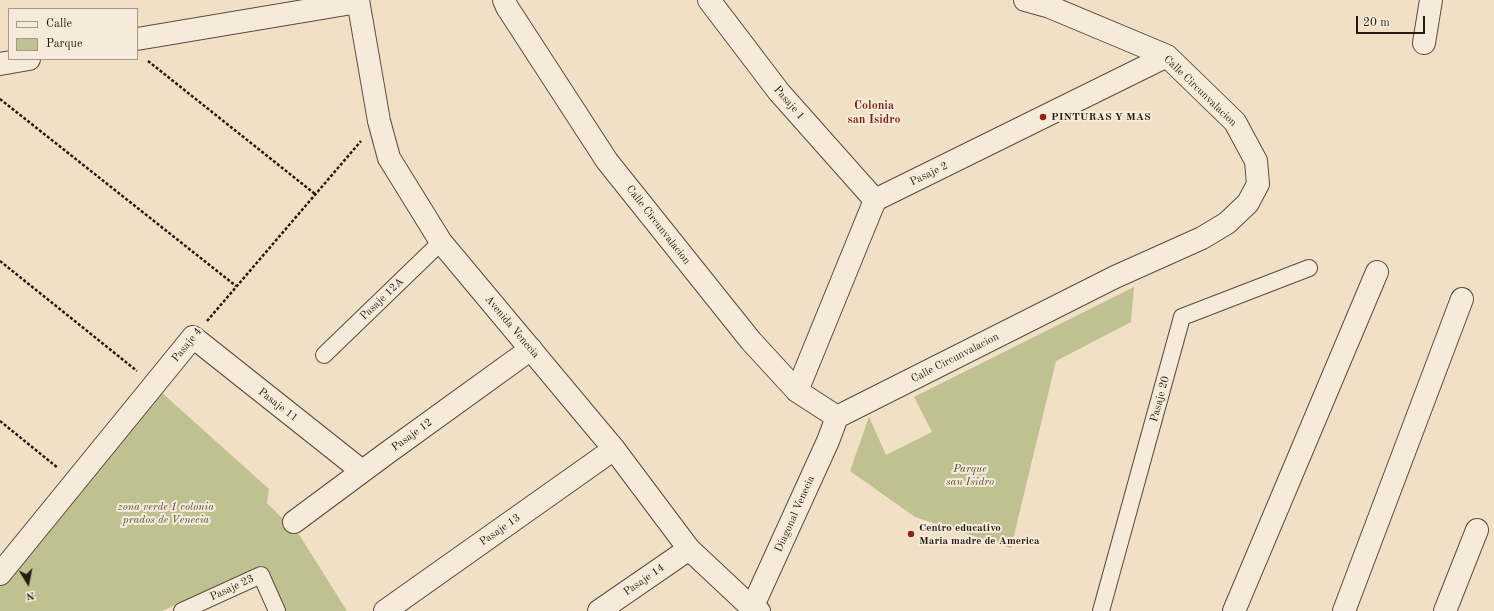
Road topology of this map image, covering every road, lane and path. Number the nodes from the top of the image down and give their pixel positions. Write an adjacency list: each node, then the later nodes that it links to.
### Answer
1 (504, 0): 25 (street, Calle Circunvalacion)
2 (709, 0): 14 (street, Pasaje 1)
3 (1025, 0): 8 (street, Calle Circunvalacion)
4 (1431, 0): 6 (street)
5 (358, 1): 7 (street); 12 (street, Avenida Venecia)
6 (1424, 44)
7 (140, 48): 13 (path)
8 (1167, 56): 14 (street, Pasaje 2); 26 (street, Calle Circunvalacion)
9 (23, 60): 10 (street)
10 (0, 64)
11 (0, 99): 19 (path)
12 (379, 121): 13 (path, Pasaje 4); 15 (street, Avenida Venecia)
13 (315, 194): 19 (path, Pasaje 4)
14 (875, 200): 25 (street)
15 (441, 242): 22 (street, Avenida Venecia); 23 (street, Pasaje 12A)
16 (0, 261): 24 (path)
17 (1309, 268): 40 (street, Pasaje 20)
18 (1377, 272): 41 (street)
19 (236, 286): 21 (path, Pasaje 4)
20 (1462, 300): 42 (street)
21 (193, 338): 24 (street, Pasaje 4); 29 (street, Pasaje 11)
22 (531, 349): 28 (street, Avenida Venecia); 29 (street, Pasaje 12)
23 (324, 355)
24 (155, 385): 30 (street, Pasaje 4)
25 (797, 391): 26 (street, Calle Circunvalacion)
26 (837, 417): 35 (street, Diagonal Venecia)
27 (0, 422): 30 (path)
28 (614, 449): 33 (street, Avenida Venecia); 38 (street, Pasaje 13)
29 (362, 471): 31 (street, Pasaje 12)
30 (75, 482): 34 (street, Pasaje 4)
31 (294, 522)
32 (1477, 530): 43 (street)
33 (689, 549): 35 (street, Avenida Venecia); 39 (street, Pasaje 14)
34 (0, 574)
35 (754, 610)
36 (182, 611): 37 (street, Pasaje 23)
37 (277, 611)
38 (385, 611)
39 (599, 611)
40 (1101, 611)
41 (1234, 611)
42 (1344, 611)
43 (1445, 611)

